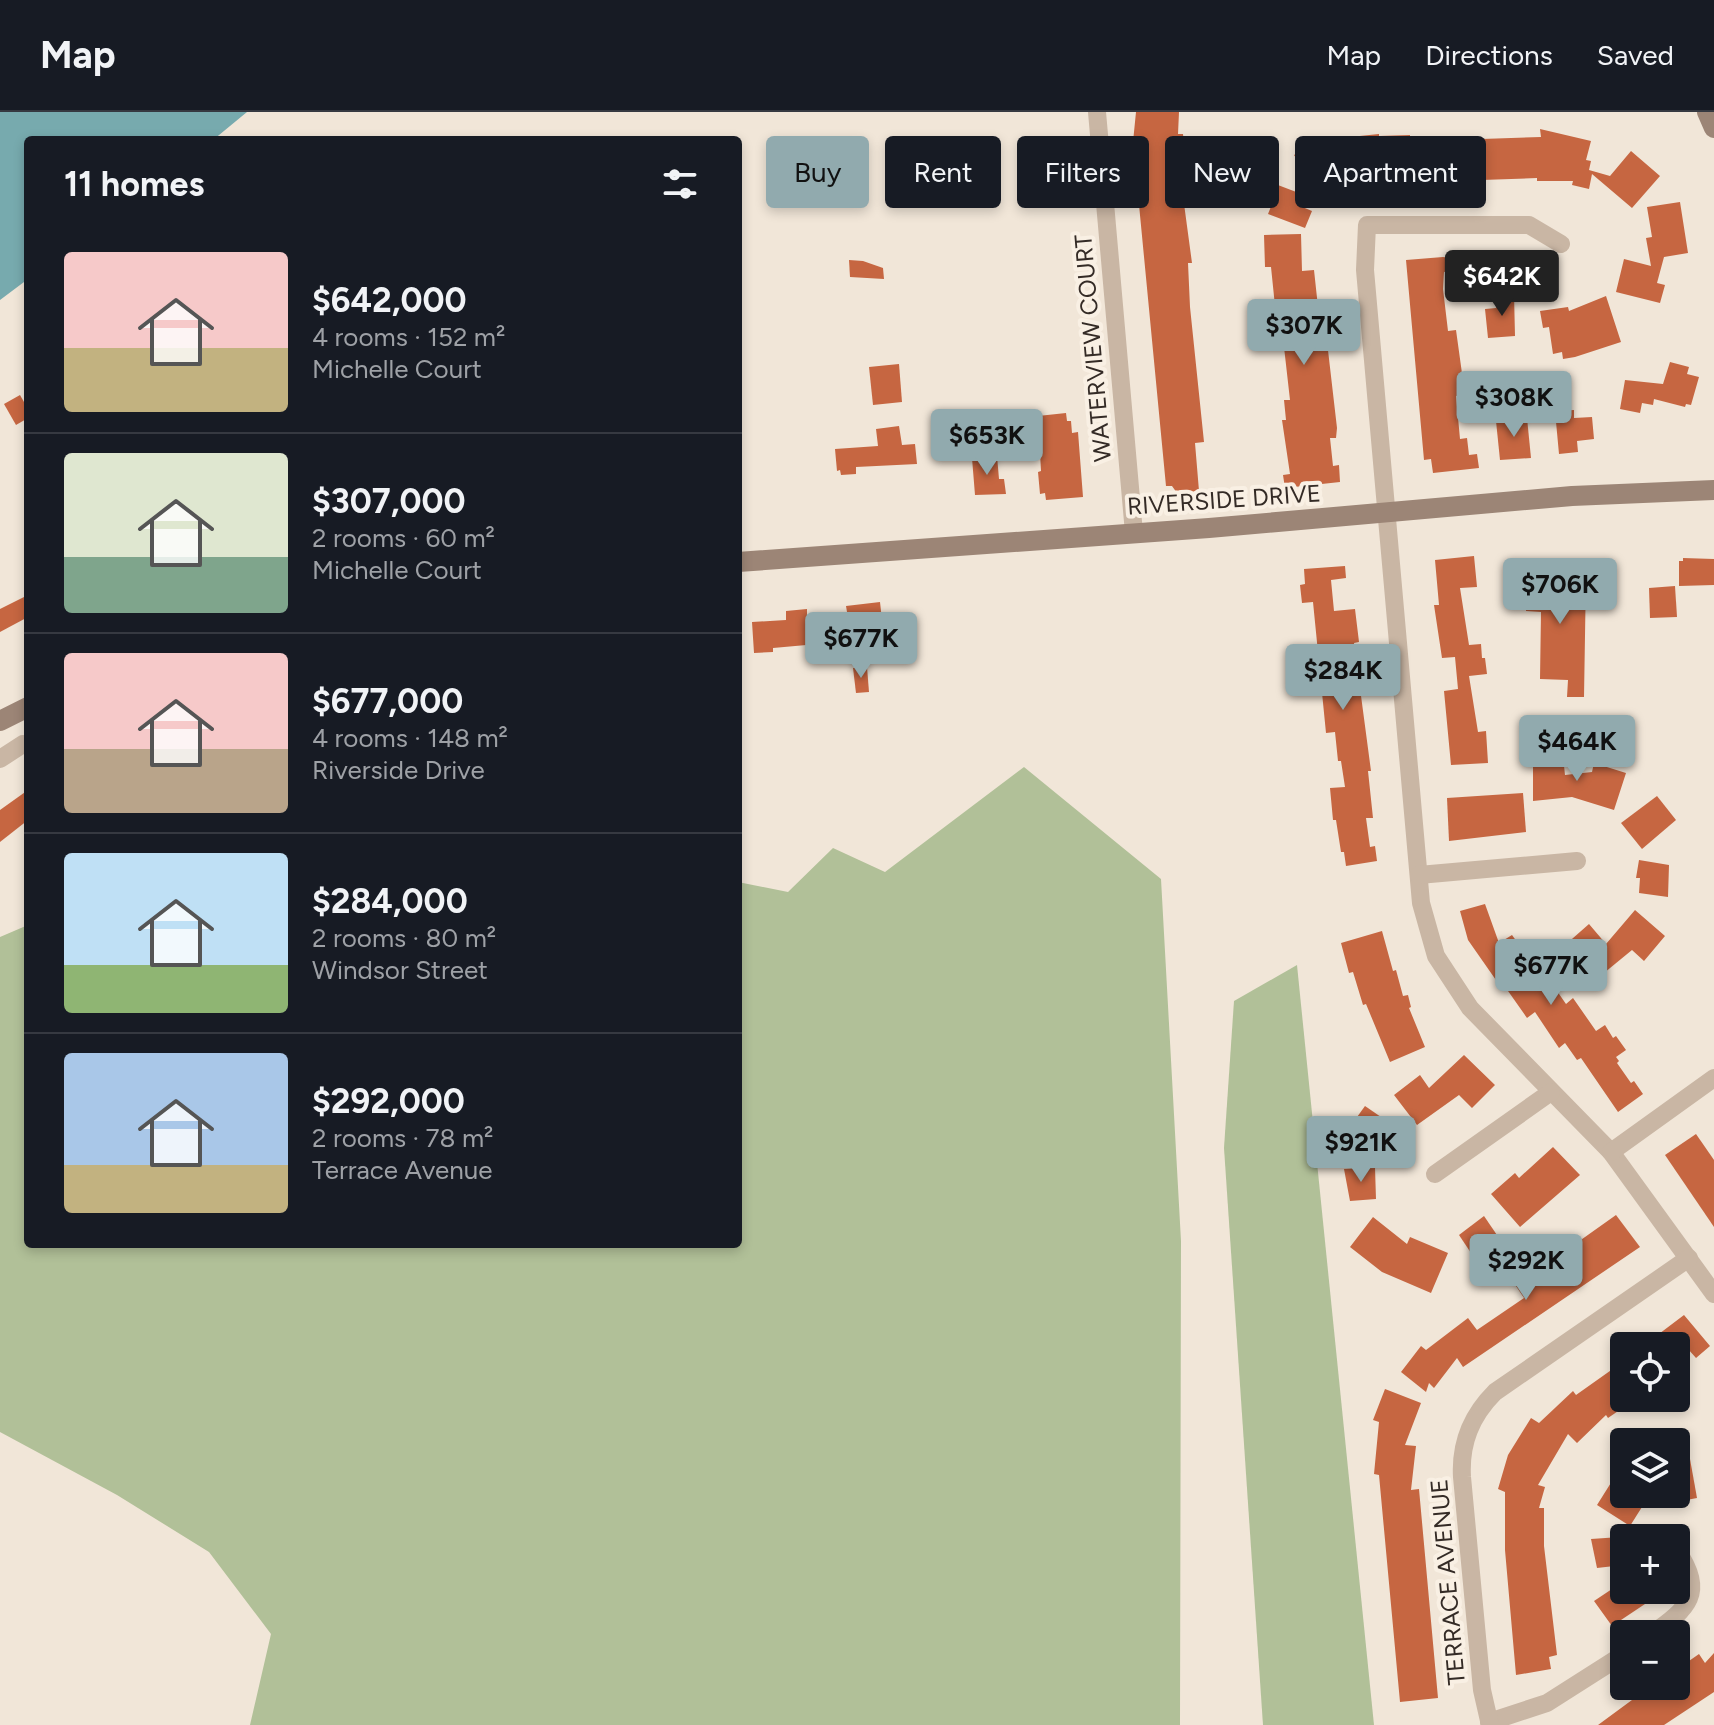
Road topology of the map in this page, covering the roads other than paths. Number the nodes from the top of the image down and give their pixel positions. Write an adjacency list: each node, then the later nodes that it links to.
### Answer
1 (1097, 112): 7 (street, WATERVIEW COURT)
2 (1707, 112): 3 (main road)
3 (1714, 128)
4 (1561, 244): 6 (street)
5 (1714, 490): 6 (main road, RIVERSIDE DRIVE)
6 (1389, 513): 7 (main road, RIVERSIDE DRIVE); 14 (street)
7 (1134, 533): 8 (main road, RIVERSIDE DRIVE)
8 (742, 562)
9 (24, 709): 10 (main road)
10 (0, 721)
11 (23, 744): 12 (street)
12 (0, 759)
13 (1577, 861): 14 (street)
14 (1419, 875): 16 (street)
15 (1714, 1078): 17 (street)
16 (1551, 1092): 17 (street); 18 (street)
17 (1611, 1152): 19 (street)
18 (1435, 1174)
19 (1689, 1258): 20 (street); 24 (street, TERRACE AVENUE)
20 (1714, 1294)
21 (1687, 1604): 22 (street)
22 (1673, 1620)
23 (1610, 1663): 24 (street)
24 (1490, 1723)

